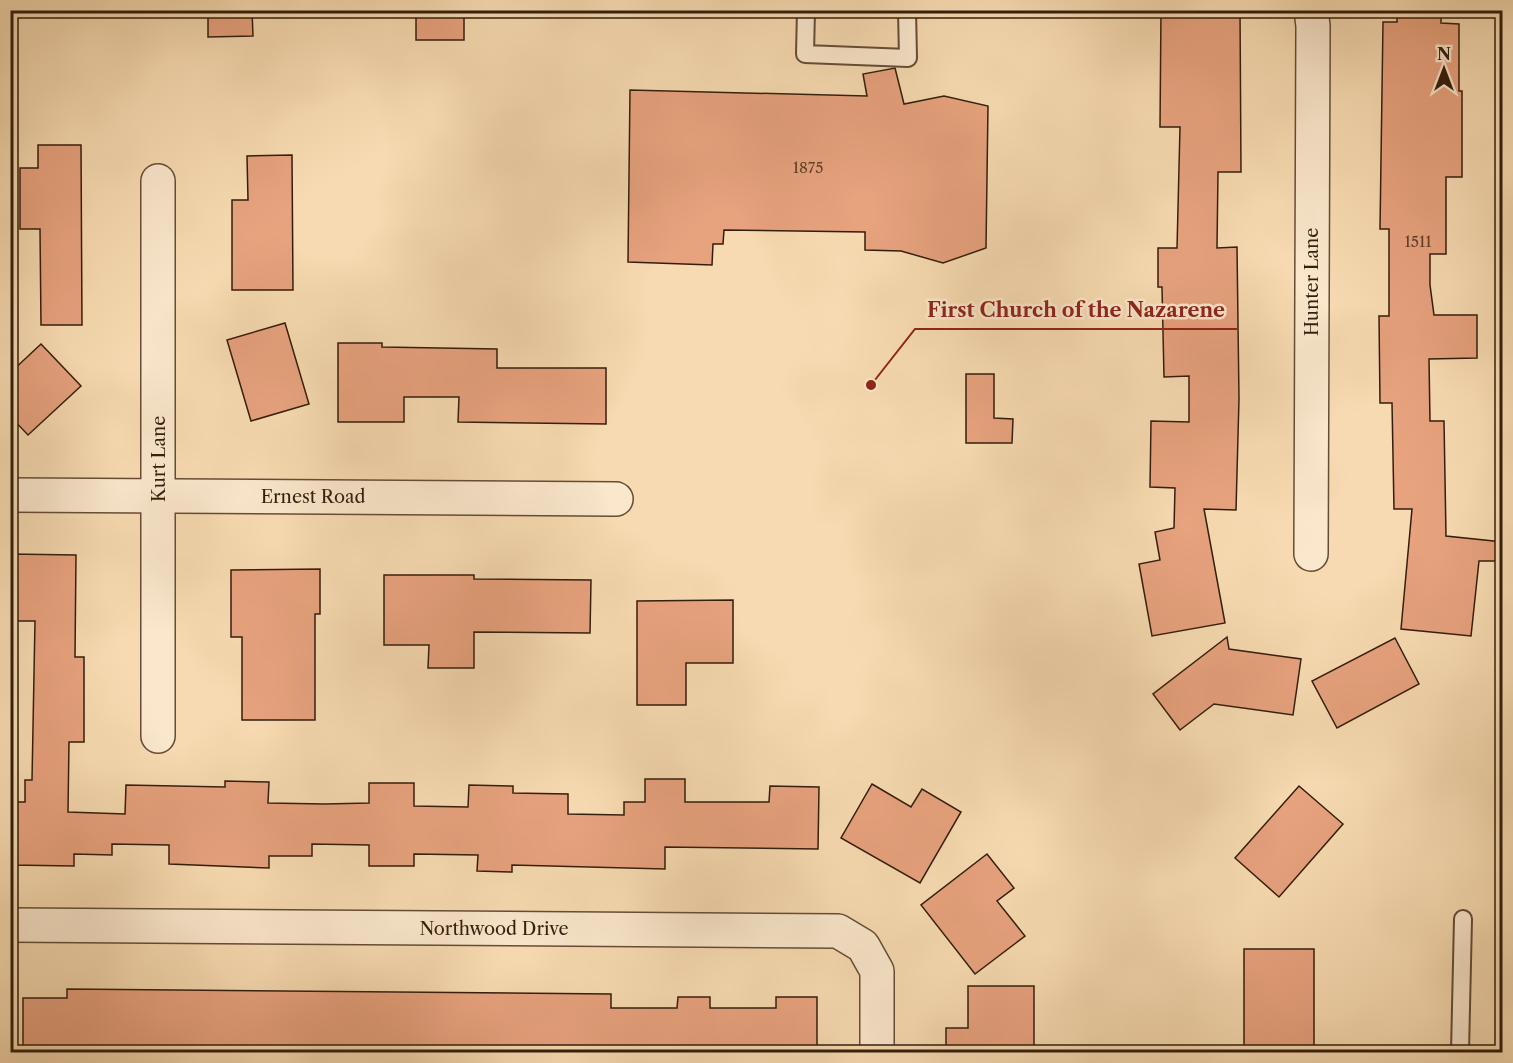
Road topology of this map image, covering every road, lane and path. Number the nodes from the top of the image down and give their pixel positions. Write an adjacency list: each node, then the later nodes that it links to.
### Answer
1 (806, 10): 2 (lane)
2 (907, 10)
3 (1311, 10): 8 (street, Hunter Lane)
4 (158, 182): 6 (street, Kurt Lane)
5 (10, 495): 6 (street, Ernest Road)
6 (160, 497): 7 (street, Ernest Road); 9 (street, Kurt Lane)
7 (616, 499)
8 (1311, 554)
9 (158, 736)
10 (1463, 919): 13 (lane)
11 (10, 925): 12 (street, Northwood Drive)
12 (877, 1053)
13 (1460, 1053)

